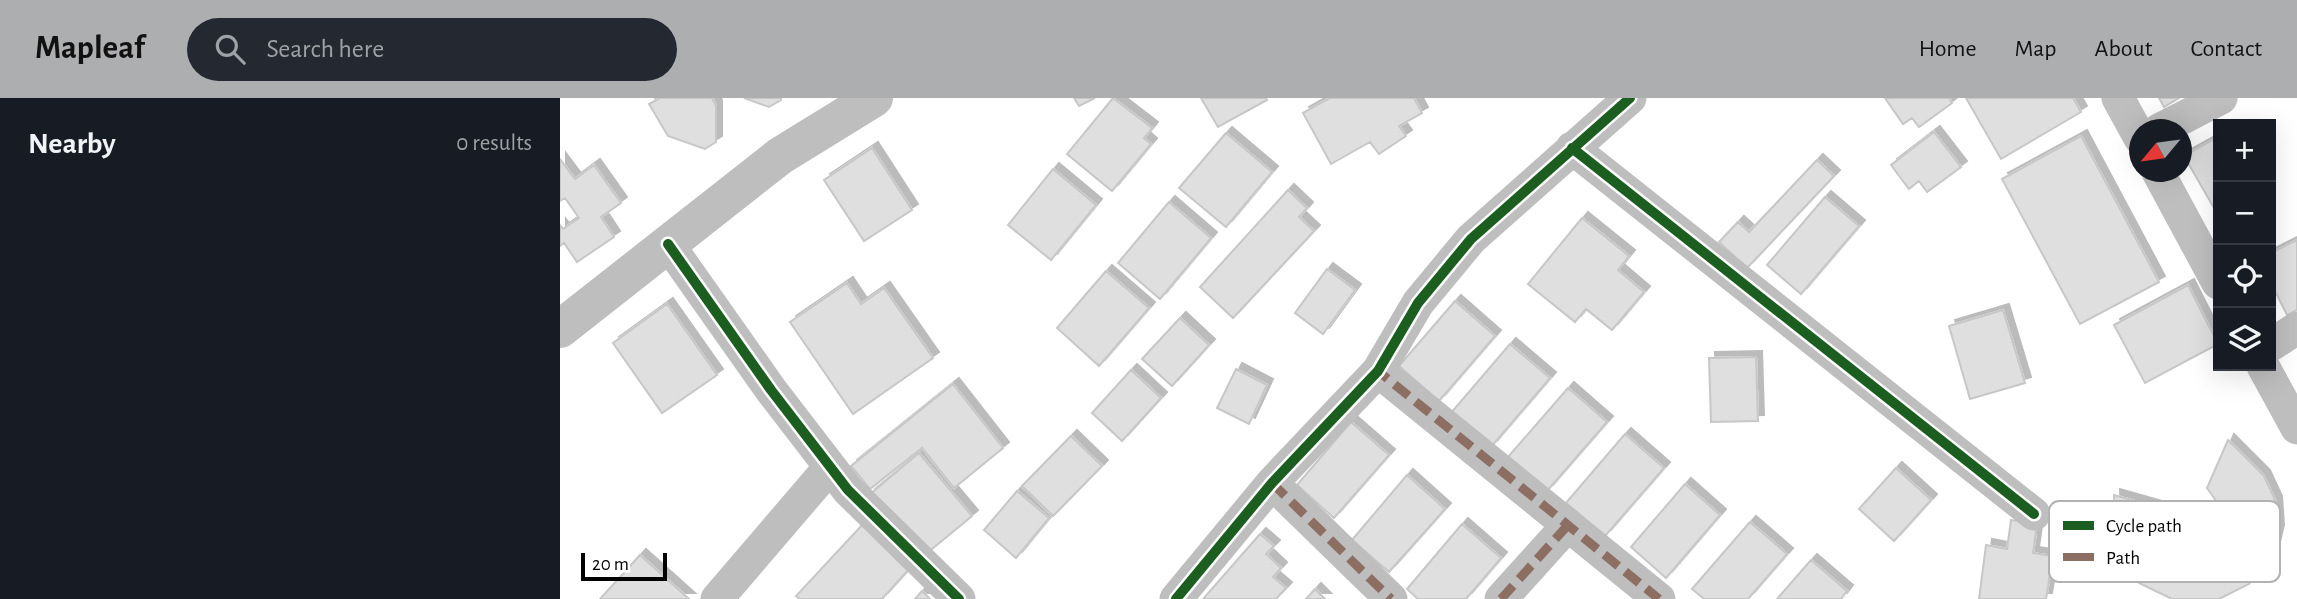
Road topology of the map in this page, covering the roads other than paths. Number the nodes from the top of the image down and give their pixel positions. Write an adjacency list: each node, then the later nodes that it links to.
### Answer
1 (874, 98): 9 (street)
2 (1630, 98): 7 (street)
3 (2118, 98): 5 (street)
4 (2221, 98): 6 (street)
5 (2130, 119)
6 (2180, 119)
7 (1572, 148): 14 (street); 19 (street)
8 (2163, 182): 10 (street)
9 (668, 244): 12 (street); 17 (street)
10 (2213, 274)
11 (2297, 328): 13 (street)
12 (560, 329)
13 (2276, 342)
14 (1378, 371): 18 (street); 20 (street)
15 (2266, 371): 16 (street)
16 (2297, 428)
17 (830, 467): 21 (street); 22 (street)
18 (1272, 483): 23 (street); 24 (street)
19 (2034, 514)
20 (1568, 525): 25 (street); 26 (street)
21 (717, 599)
22 (959, 599)
23 (1176, 599)
24 (1391, 599)
25 (1500, 599)
26 (1659, 599)

